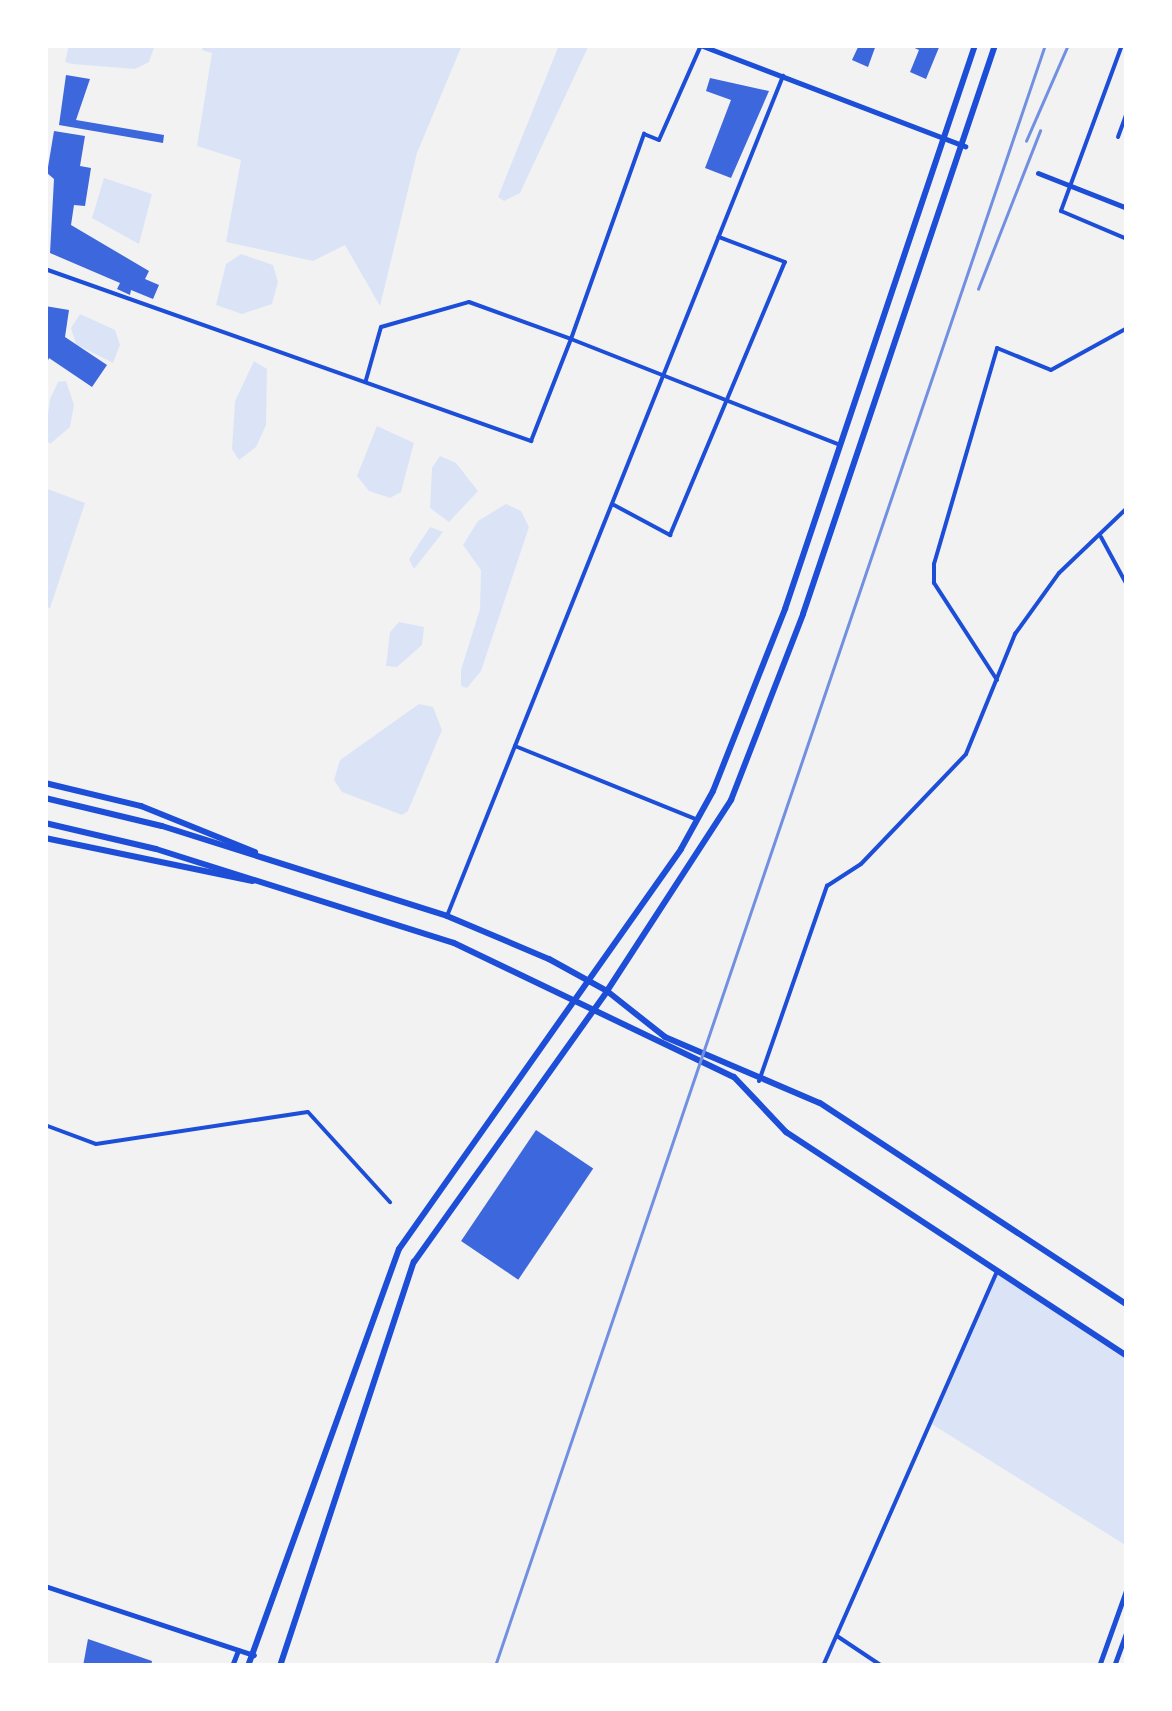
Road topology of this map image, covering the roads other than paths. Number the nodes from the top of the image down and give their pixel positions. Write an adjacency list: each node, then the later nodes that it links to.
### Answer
1 (701, 45): 6 (main road); 19 (street)
2 (976, 45): 9 (main road)
3 (995, 45): 11 (main road)
4 (1122, 45): 13 (street)
5 (45, 52): 7 (main road)
6 (783, 76): 9 (main road); 15 (street)
7 (45, 91)
8 (1127, 112): 10 (street)
9 (944, 138): 11 (main road); 23 (main road)
10 (1118, 138)
11 (963, 145): 39 (main road)
12 (1038, 172): 13 (main road)
13 (1070, 186): 14 (main road); 16 (street)
14 (1127, 208)
15 (718, 236): 20 (street); 22 (street)
16 (1127, 239)
17 (45, 268): 21 (street)
18 (1127, 328): 28 (street)
19 (571, 338): 20 (street); 21 (street); 21 (street)
20 (664, 373): 22 (street); 24 (street)
21 (366, 382)
22 (728, 397): 23 (street); 24 (street)
23 (840, 446): 32 (main road)
24 (612, 504): 29 (street)
25 (1127, 508): 26 (street)
26 (1100, 534): 27 (street); 28 (street)
27 (1127, 585)
28 (998, 680): 42 (street)
29 (515, 746): 32 (street); 37 (street)
30 (45, 783): 35 (main road)
31 (45, 798): 35 (main road)
32 (697, 820): 38 (main road)
33 (45, 822): 36 (main road)
34 (45, 838): 36 (main road)
35 (264, 859): 37 (main road)
36 (255, 881): 40 (main road)
37 (446, 916): 38 (main road)
38 (589, 980): 39 (main road); 40 (main road)
39 (607, 990): 41 (main road); 42 (main road)
40 (574, 1000): 41 (main road); 51 (main road)
41 (592, 1010): 45 (main road); 57 (main road)
42 (759, 1082): 46 (main road)
43 (45, 1125): 44 (street)
44 (390, 1202)
45 (998, 1271): 47 (main road); 52 (street)
46 (1127, 1305)
47 (1127, 1356)
48 (45, 1586): 53 (main road)
49 (1127, 1588): 60 (main road)
50 (1127, 1630): 61 (main road)
51 (263, 1636): 54 (main road); 56 (main road)
52 (837, 1636): 58 (street); 59 (street)
53 (238, 1650): 54 (main road); 55 (main road)
54 (254, 1655): 56 (main road)
55 (232, 1666)
56 (250, 1666)
57 (278, 1666)
58 (823, 1666)
59 (882, 1666)
60 (1099, 1666)
61 (1114, 1666)

